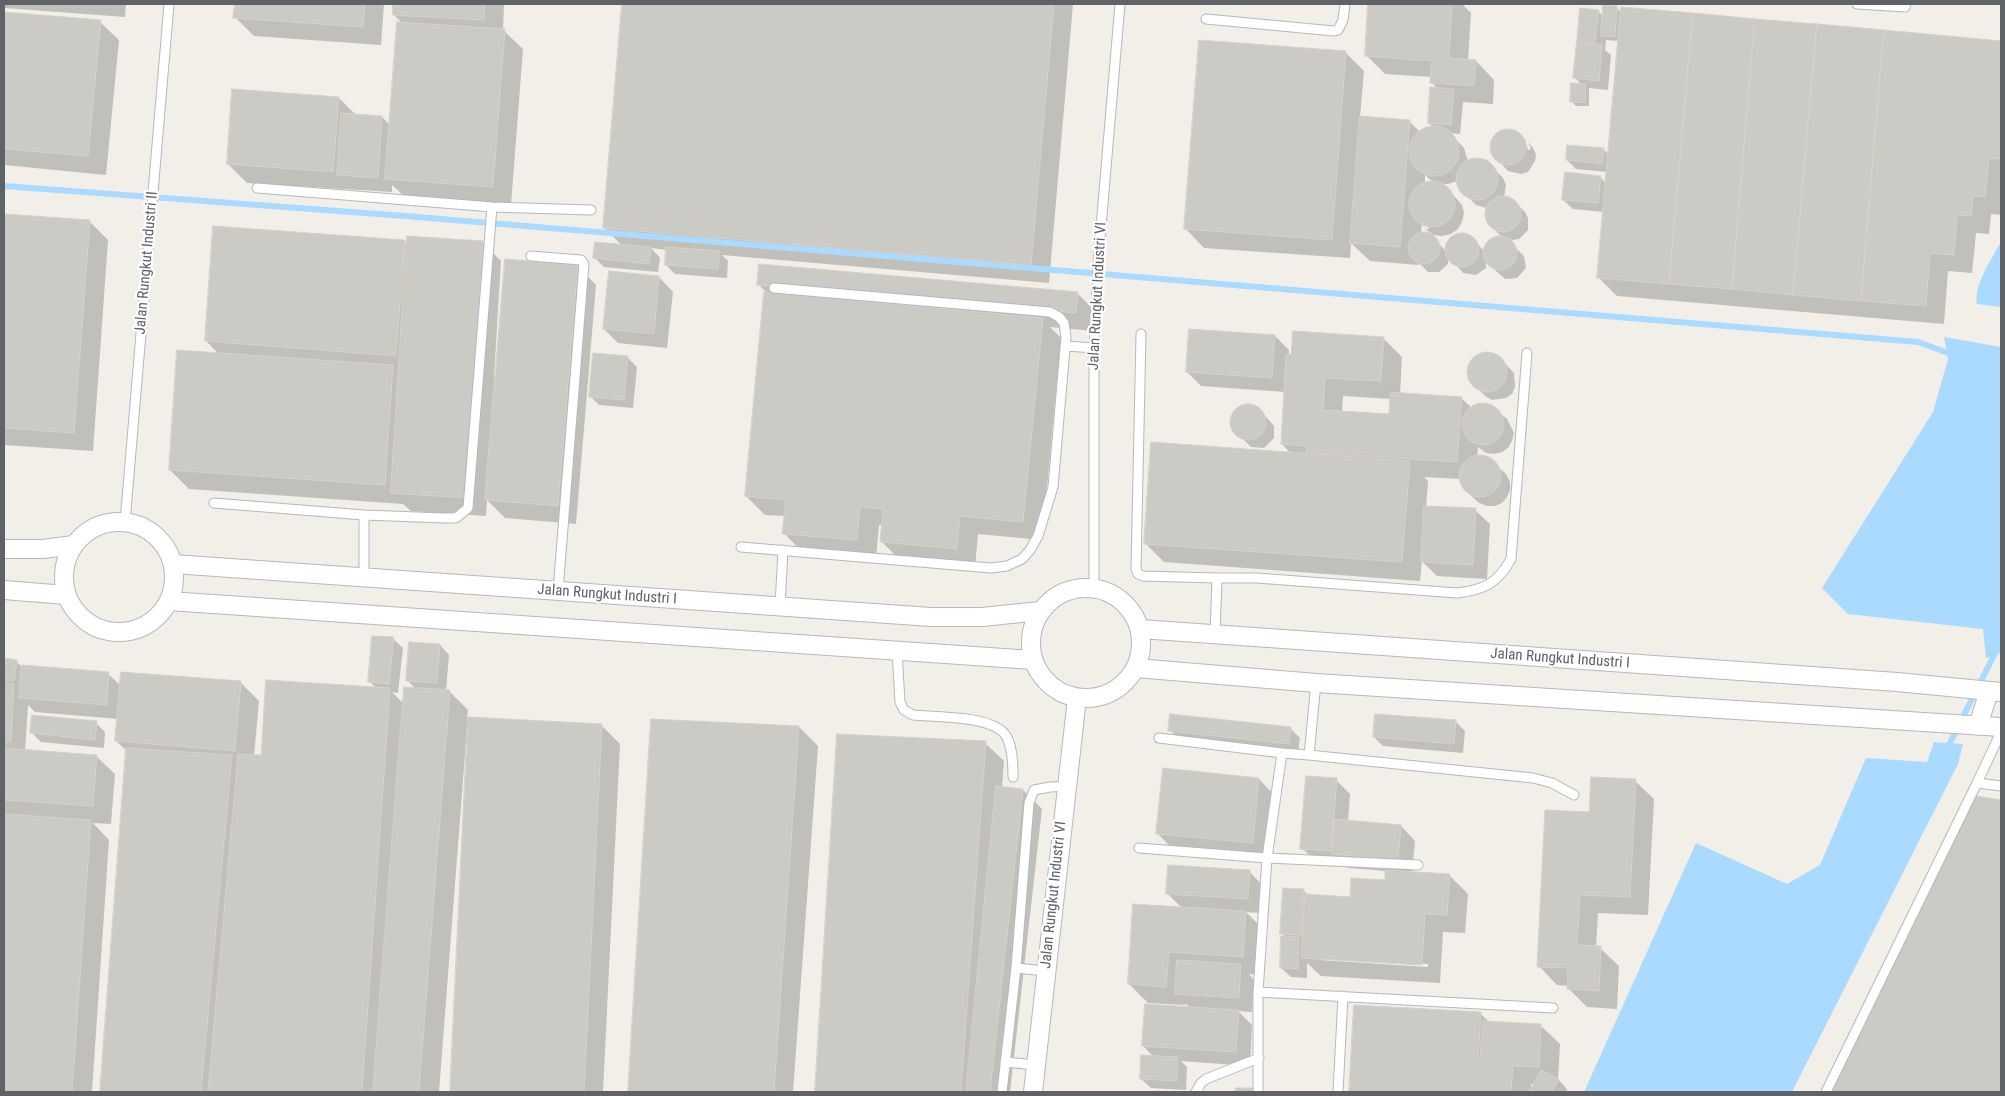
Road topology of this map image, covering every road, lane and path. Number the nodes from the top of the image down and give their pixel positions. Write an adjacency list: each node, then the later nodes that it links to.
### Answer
1 (169, 4): 18 (lane, Jalan Rungkut Industri II)
2 (1120, 4): 14 (lane, Jalan Rungkut Industri VI)
3 (1345, 4): 6 (lane)
4 (1857, 4): 5 (lane)
5 (1906, 4)
6 (1206, 19)
7 (257, 188): 8 (lane)
8 (492, 210): 9 (lane); 17 (lane)
9 (591, 210)
10 (531, 256): 28 (lane)
11 (774, 288): 13 (lane)
12 (1141, 334): 25 (lane)
13 (1066, 346): 14 (lane); 22 (lane)
14 (1094, 348): 26 (lane, Jalan Rungkut Industri VI)
15 (1527, 353): 25 (lane)
16 (214, 503): 17 (lane)
17 (364, 515): 24 (lane)
18 (125, 522): 19 (street); 23 (street)
19 (74, 545): 21 (street); 29 (street)
20 (740, 547): 22 (lane)
21 (4, 549)
22 (783, 550): 31 (lane)
23 (173, 564): 24 (street, Jalan Rungkut Industri I); 30 (street)
24 (364, 578): 28 (street, Jalan Rungkut Industri I)
25 (1217, 578): 34 (lane)
26 (1094, 588): 32 (street); 33 (street)
27 (4, 590): 29 (street)
28 (558, 592): 31 (street, Jalan Rungkut Industri I)
29 (66, 595): 30 (street)
30 (169, 601): 35 (street)
31 (780, 606): 32 (street, Jalan Rungkut Industri I)
32 (1040, 611): 36 (street)
33 (1140, 629): 34 (street, Jalan Rungkut Industri I); 37 (street)
34 (1215, 636): 39 (street, Jalan Rungkut Industri I)
35 (897, 651): 36 (street); 47 (lane)
36 (1033, 660): 40 (street)
37 (1136, 668): 38 (street); 40 (street)
38 (1316, 683): 41 (street); 46 (lane)
39 (1990, 691): 41 (street)
40 (1077, 698): 49 (street, Jalan Rungkut Industri VI)
41 (1975, 726): 42 (street)
42 (2001, 727)
43 (2001, 732): 48 (lane)
44 (1159, 738): 45 (lane)
45 (1282, 753): 46 (lane); 53 (lane)
46 (1309, 755): 51 (lane)
47 (1013, 777)
48 (1977, 783): 50 (lane); 68 (lane)
49 (1067, 786): 55 (lane); 56 (street, Jalan Rungkut Industri VI)
50 (2001, 786)
51 (1574, 795)
52 (1139, 848): 53 (lane)
53 (1267, 858): 54 (lane); 57 (lane)
54 (1418, 865)
55 (1016, 968): 56 (lane); 61 (lane)
56 (1046, 971): 62 (street, Jalan Rungkut Industri VI)
57 (1258, 992): 58 (lane); 60 (lane)
58 (1343, 996): 59 (lane); 67 (lane)
59 (1553, 1008)
60 (1258, 1058): 65 (lane); 66 (lane)
61 (1005, 1062): 62 (lane); 63 (lane)
62 (1036, 1065): 64 (street, Jalan Rungkut Industri VI)
63 (1002, 1092)
64 (1032, 1092)
65 (1196, 1092)
66 (1258, 1092)
67 (1338, 1092)
68 (1826, 1092)

